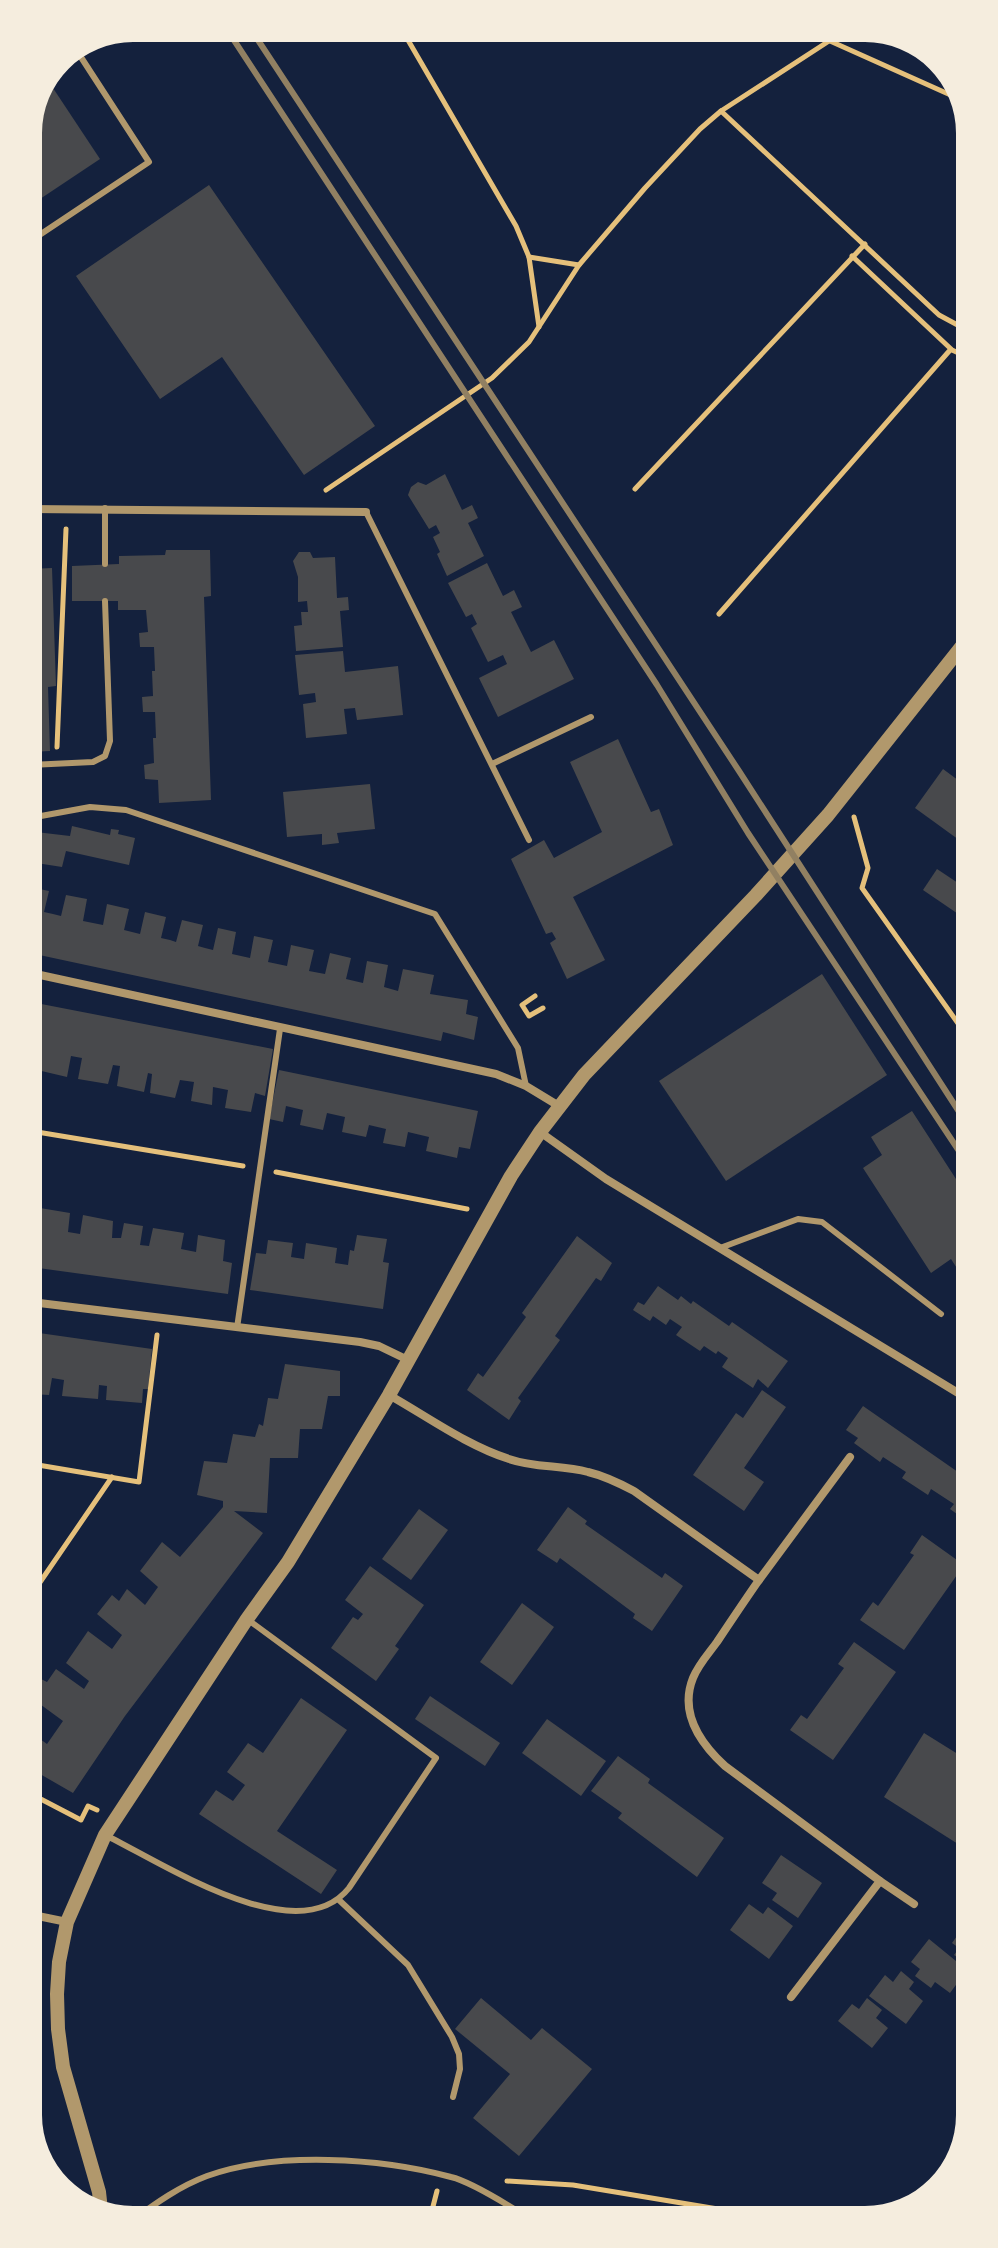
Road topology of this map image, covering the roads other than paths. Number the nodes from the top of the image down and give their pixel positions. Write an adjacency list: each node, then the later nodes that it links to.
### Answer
1 (82, 58): 2 (lane)
2 (42, 233)
3 (105, 508): 4 (street); 5 (street); 6 (lane)
4 (42, 509)
5 (366, 512): 11 (lane)
6 (105, 564)
7 (105, 601): 10 (lane)
8 (956, 654): 17 (street)
9 (591, 717): 11 (lane)
10 (42, 764)
11 (492, 764): 13 (lane)
12 (42, 816): 16 (lane)
13 (529, 840)
14 (42, 975): 15 (street)
15 (280, 1029): 16 (street); 22 (lane)
16 (526, 1086): 17 (street)
17 (559, 1106): 18 (street)
18 (540, 1132): 19 (street); 23 (street)
19 (720, 1248): 21 (lane); 24 (street)
20 (42, 1303): 22 (street)
21 (941, 1314)
22 (237, 1328): 23 (street)
23 (408, 1360): 25 (street)
24 (956, 1392)
25 (389, 1395): 27 (street); 28 (street)
26 (850, 1457): 27 (street)
27 (759, 1580): 30 (street)
28 (247, 1619): 29 (street); 31 (lane)
29 (105, 1835): 31 (lane); 34 (street)
30 (880, 1881): 32 (street); 35 (street)
31 (339, 1900): 36 (lane)
32 (914, 1904)
33 (42, 1917): 34 (street)
34 (67, 1922): 37 (street)
35 (791, 1997)
36 (453, 2097)
37 (100, 2200)
38 (151, 2206): 39 (lane)
39 (507, 2206)

